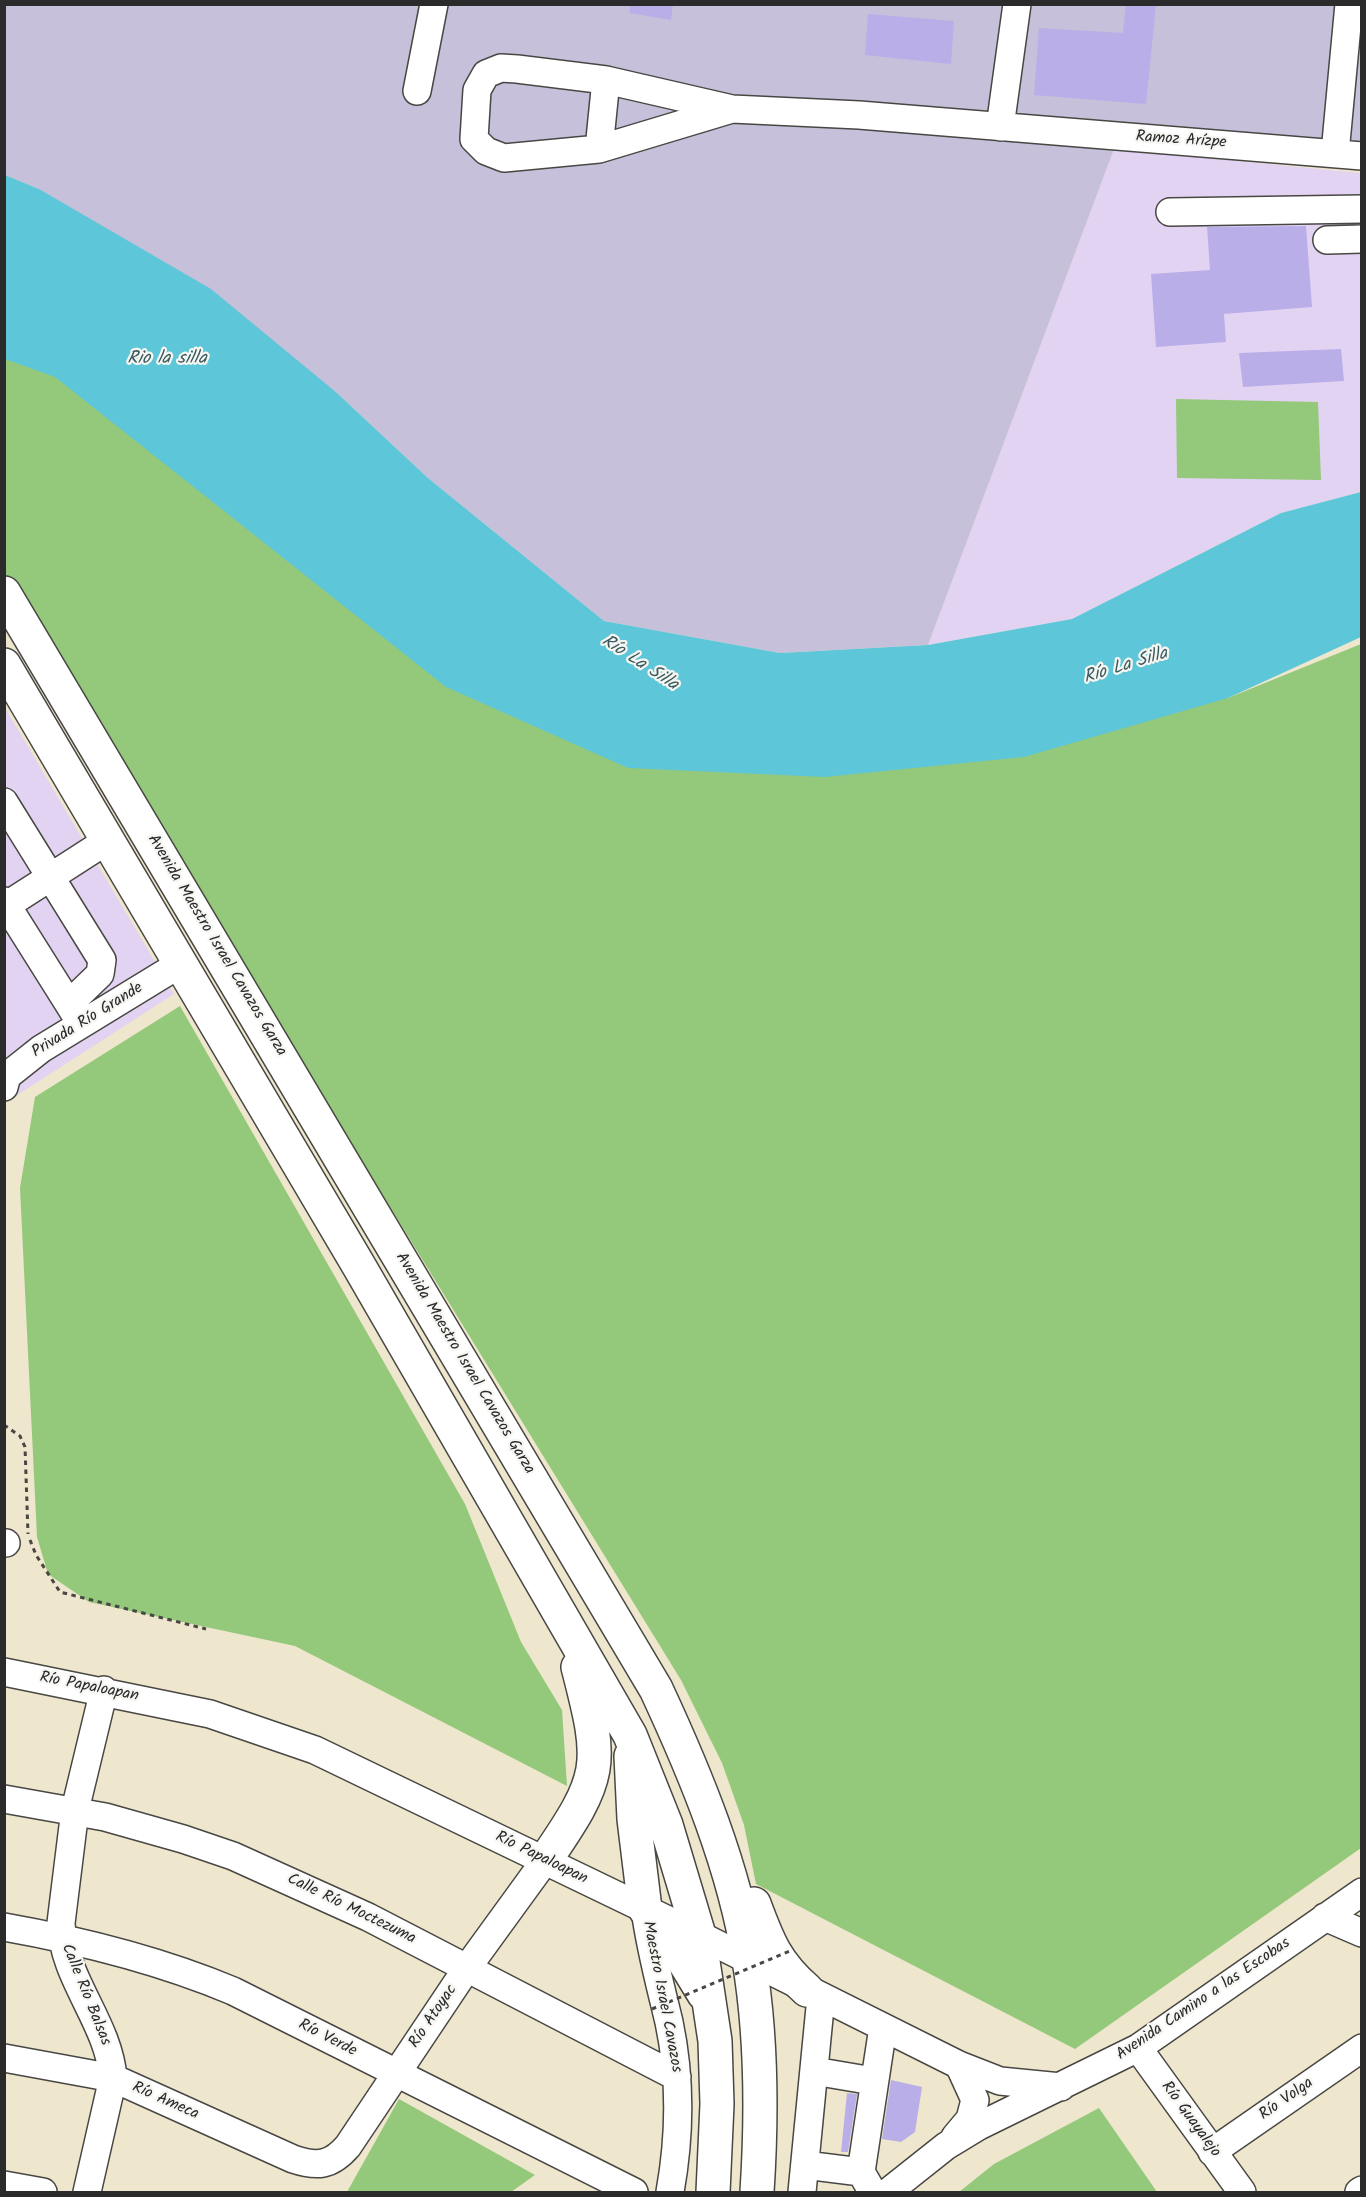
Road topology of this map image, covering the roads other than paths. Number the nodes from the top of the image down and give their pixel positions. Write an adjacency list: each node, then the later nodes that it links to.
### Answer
1 (434, 4): 5 (street)
2 (1017, 4): 7 (street)
3 (1349, 4): 9 (street)
4 (606, 80): 6 (street); 8 (street); 8 (street)
5 (417, 91)
6 (732, 109): 7 (street, Ramoz Arízpe); 8 (street)
7 (1000, 128): 9 (street, Ramoz Arízpe)
8 (599, 149)
9 (1335, 153): 10 (street, Ramoz Arízpe)
10 (1362, 156)
11 (1362, 209): 12 (street)
12 (1170, 212)
13 (1362, 239): 14 (street)
14 (1327, 240)
15 (4, 593): 17 (main road, Avenida Maestro Israel Cavazos Garza)
16 (4, 624): 17 (main road)
17 (42, 654): 27 (main road, Avenida Maestro Israel Cavazos Garza)
18 (4, 665): 20 (main road)
19 (4, 802): 21 (street)
20 (108, 840): 21 (street); 23 (main road)
21 (52, 876): 22 (street); 24 (street)
22 (5, 904): 24 (street)
23 (180, 964): 24 (street, Privada Río Grande); 26 (main road)
24 (75, 1014): 25 (street, Privada Río Grande)
25 (5, 1078)
26 (317, 1195): 27 (main road); 28 (main road)
27 (392, 1243): 34 (main road, Avenida Maestro Israel Cavazos Garza)
28 (566, 1622): 31 (main road); 35 (main road)
29 (4, 1672): 30 (street, Río Papaloapan)
30 (104, 1690): 33 (street, Calle Río Balsas); 35 (street, Río Papaloapan)
31 (630, 1735): 37 (main road); 41 (main road)
32 (4, 1799): 33 (street, Calle Río Moctezuma)
33 (75, 1810): 42 (street, Calle Río Balsas); 44 (street, Calle Río Moctezuma)
34 (723, 1861): 43 (main road, Avenida Maestro Israel Cavazos Garza); 45 (main road)
35 (544, 1862): 37 (street, Río Papaloapan); 44 (street, Río Atoyac)
36 (1361, 1894): 38 (street, Avenida Camino a las Escobas)
37 (645, 1909): 41 (street, Río Papaloapan); 47 (main road); 55 (street, Maestro Israel Cavazos)
38 (1325, 1917): 40 (street); 49 (street, Avenida Camino a las Escobas)
39 (4, 1927): 42 (street, Río Verde)
40 (1362, 1933)
41 (699, 1935): 43 (street, Río Papaloapan); 47 (main road)
42 (61, 1937): 54 (street, Río Verde); 56 (street, Calle Río Balsas)
43 (749, 1960): 45 (street, Río Papaloapan); 46 (main road, Avenida Maestro Israel Cavazos Garza)
44 (467, 1968): 54 (street, Río Atoyac); 55 (street, Calle Río Moctezuma)
45 (809, 1991): 46 (main road); 48 (street, Río Papaloapan); 53 (street)
46 (753, 1992): 47 (main road); 70 (main road, Avenida Maestro Israel Cavazos Garza)
47 (713, 2025): 69 (main road)
48 (883, 2027): 52 (street, Río Papaloapan); 57 (street)
49 (1138, 2048): 58 (street, Avenida Camino a las Escobas); 60 (street, Río Guayalejo)
50 (1362, 2048): 60 (street, Río Volga)
51 (4, 2058): 56 (street, Río Ameca)
52 (959, 2065): 58 (street, Río Papaloapan); 59 (street)
53 (814, 2071): 57 (street); 61 (street)
54 (396, 2074): 62 (street, Río Atoyac); 67 (street, Río Verde)
55 (676, 2077): 68 (street, Maestro Israel Cavazos)
56 (113, 2078): 62 (street, Río Ameca); 66 (street, Calle Río Balsas)
57 (873, 2081): 63 (street)
58 (1061, 2087): 59 (street, Avenida Camino a las Escobas)
59 (946, 2146): 72 (street, Avenida Camino a las Escobas)
60 (1212, 2152): 73 (street, Río Guayalejo)
61 (805, 2165): 63 (street); 71 (street)
62 (320, 2166)
63 (867, 2182)
64 (4, 2186): 65 (street)
65 (43, 2193)
66 (87, 2193)
67 (634, 2193)
68 (670, 2193)
69 (713, 2193)
70 (757, 2193)
71 (802, 2193)
72 (888, 2193)
73 (1242, 2193)

